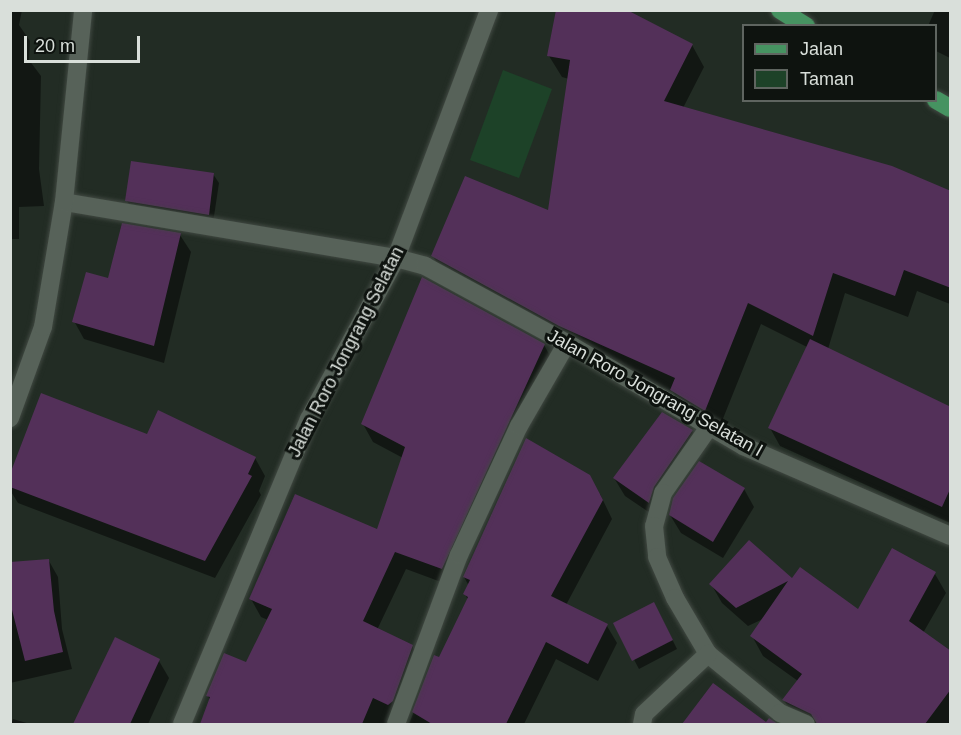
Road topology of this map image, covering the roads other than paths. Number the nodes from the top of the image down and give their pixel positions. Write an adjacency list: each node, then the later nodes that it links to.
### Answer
1 (83, 10): 7 (street)
2 (489, 10): 8 (street, Jalan Roro Jongrang Selatan)
3 (780, 10): 4 (main road)
4 (803, 24)
5 (937, 101): 6 (main road)
6 (951, 108)
7 (64, 201): 8 (street, Jalan Roro Jongrang Selatan I); 10 (street)
8 (396, 258): 9 (street, Jalan Roro Jongrang Selatan I); 14 (street, Jalan Roro Jongrang Selatan)
9 (567, 343): 11 (street, Jalan Roro Jongrang Selatan I); 15 (street)
10 (10, 418)
11 (709, 427): 12 (street, Jalan Roro Jongrang Selatan I); 13 (street)
12 (951, 536)
13 (708, 654): 16 (street); 17 (street)
14 (182, 724)
15 (396, 724)
16 (642, 724)
17 (806, 724)

